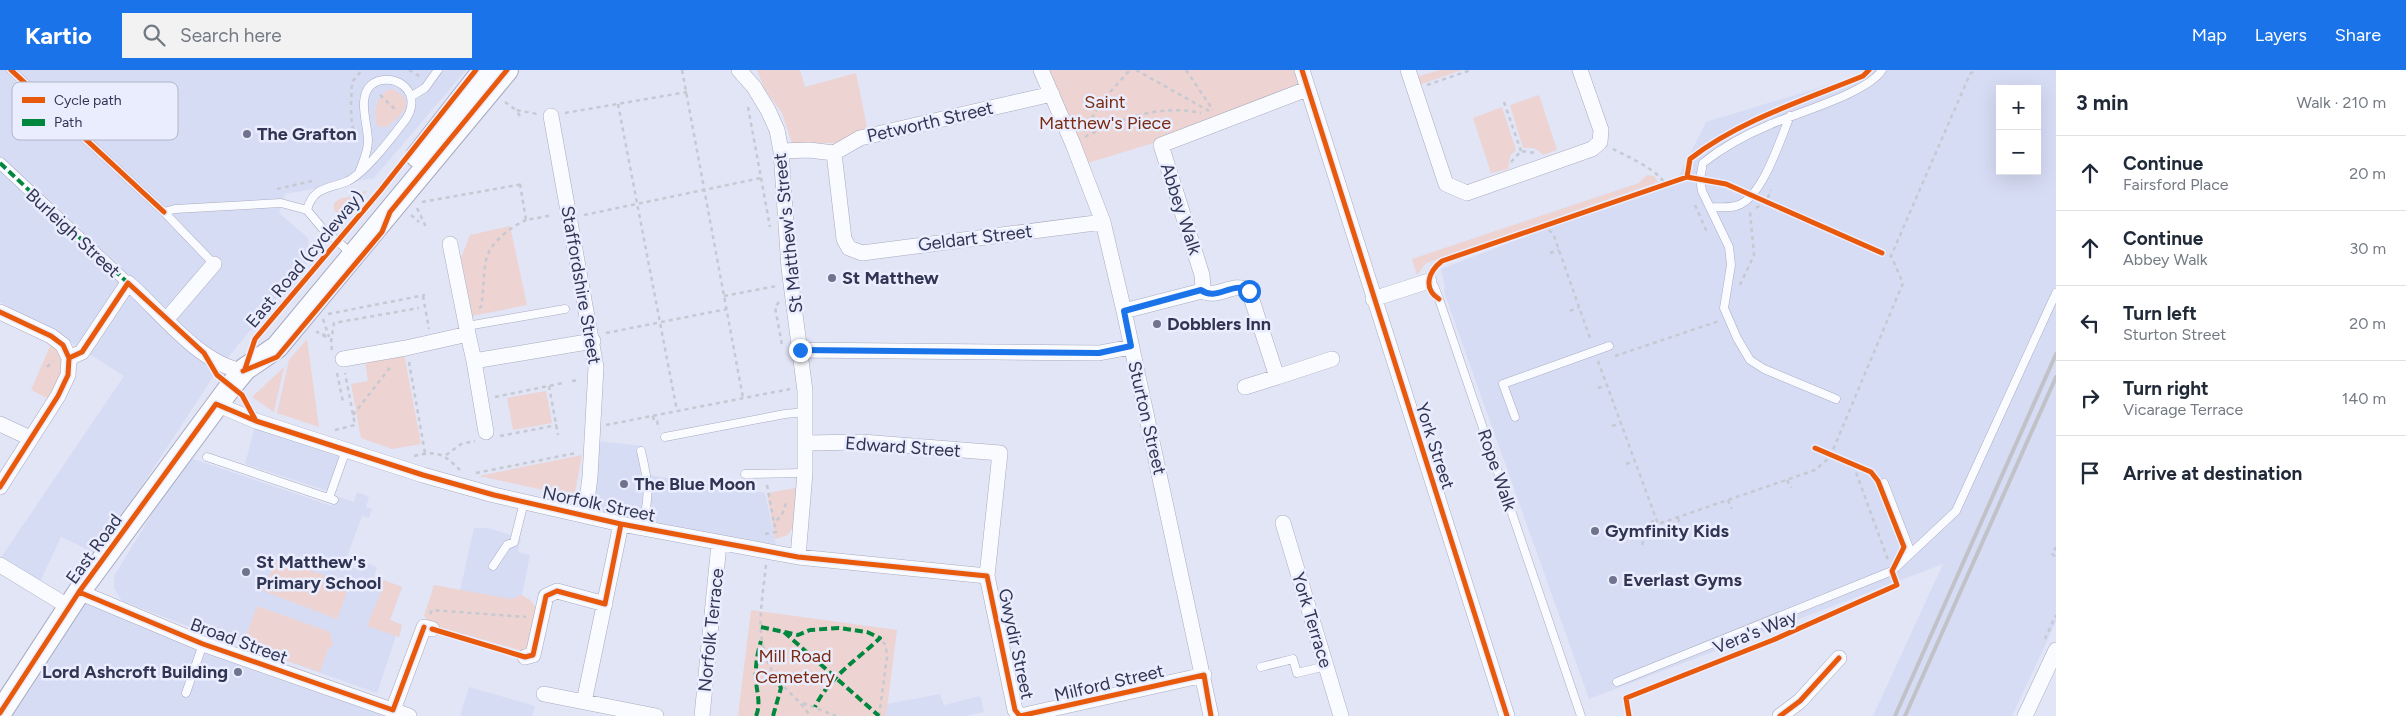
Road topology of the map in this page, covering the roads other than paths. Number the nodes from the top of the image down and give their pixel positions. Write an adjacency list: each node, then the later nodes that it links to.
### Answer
1 (11, 70): 11 (lane)
2 (438, 70): 14 (lane)
3 (507, 70): 27 (main road, East Road)
4 (739, 70): 18 (street, St Matthew's Street)
5 (1041, 70): 13 (street, Sturton Street)
6 (1302, 70): 12 (street, York Street)
7 (1580, 70): 9 (street)
8 (1882, 70): 16 (lane)
9 (1410, 71)
10 (479, 74): 27 (main road, East Road)
11 (24, 82)
12 (1307, 88): 31 (street, Abbey Walk); 33 (street, York Street)
13 (1052, 94): 19 (street, Petworth Street); 25 (street, Sturton Street)
14 (412, 96): 21 (lane); 21 (lane)
15 (551, 116): 39 (street, Staffordshire Street)
16 (1790, 116): 22 (lane); 22 (lane)
17 (86, 140): 24 (lane)
18 (781, 151): 19 (street); 42 (street, St Matthew's Street)
19 (834, 153): 25 (street, Geldart Street)
20 (0, 163): 30 (street, Burleigh Street)
21 (360, 170): 23 (lane)
22 (1710, 207): 50 (lane)
23 (307, 210): 24 (lane); 27 (lane)
24 (164, 212): 28 (lane)
25 (1103, 222): 35 (street, Sturton Street)
26 (450, 244): 38 (street)
27 (348, 251): 47 (main road, East Road)
28 (214, 264): 37 (street)
29 (1429, 282): 33 (street, Rope Walk); 101 (lane, Rope Walk)
30 (128, 283): 37 (street, Burleigh Street); 43 (street)
31 (1201, 290): 35 (street); 48 (street)
32 (2056, 292): 73 (lane)
33 (1373, 299): 100 (street, York Street)
34 (565, 309): 38 (lane)
35 (1124, 311): 40 (street, Sturton Street)
36 (0, 312): 43 (street)
37 (166, 320): 47 (street, Burleigh Street)
38 (466, 325): 44 (street); 46 (street)
39 (592, 338): 46 (street); 68 (street, Staffordshire Street)
40 (1131, 346): 42 (street); 87 (street, Sturton Street)
41 (1609, 346): 53 (lane)
42 (800, 350): 52 (street, St Matthew's Street)
43 (69, 358): 57 (street)
44 (337, 359)
45 (1332, 359): 48 (street)
46 (474, 361): 55 (street)
47 (244, 370): 51 (main road, East Road)
48 (1277, 376): 49 (street)
49 (1244, 387)
50 (1836, 399)
51 (216, 404): 59 (street, Norfolk Street); 78 (main road, East Road)
52 (805, 412): 56 (lane); 58 (street, St Matthew's Street)
53 (1515, 417)
54 (0, 424): 57 (street)
55 (488, 436)
56 (665, 436)
57 (30, 438): 66 (street)
58 (806, 443): 61 (street, Edward Street); 64 (street, St Matthew's Street)
59 (346, 450): 62 (lane); 67 (street, Norfolk Street)
60 (641, 451): 71 (lane)
61 (1000, 453): 77 (street, Gwydir Street)
62 (207, 457)
63 (745, 474): 64 (lane)
64 (805, 478): 74 (street, St Matthew's Street)
65 (1884, 483): 73 (lane)
66 (0, 486)
67 (524, 502): 68 (street, Norfolk Street); 76 (lane)
68 (586, 516): 69 (street, Norfolk Street)
69 (621, 524): 71 (street, Norfolk Street); 79 (street)
70 (1283, 524): 85 (street, York Terrace)
71 (642, 528): 72 (street, Norfolk Street)
72 (720, 544): 74 (street, Norfolk Street); 96 (street, Norfolk Terrace)
73 (1911, 553): 88 (lane)
74 (798, 557): 77 (street, Norfolk Street)
75 (0, 566): 78 (street, Broad Street)
76 (493, 566)
77 (987, 576): 97 (street, Gwydir Street)
78 (74, 600): 81 (street, Broad Street); 93 (main road, East Road)
79 (605, 604): 83 (street); 91 (street)
80 (428, 628): 92 (street)
81 (204, 644): 89 (lane); 92 (street, Broad Street)
82 (2056, 650): 103 (street)
83 (525, 657)
84 (1839, 658): 102 (street)
85 (1326, 666): 86 (lane); 99 (street, York Terrace)
86 (1261, 667)
87 (1204, 675): 97 (street, Milford Street); 98 (street, Sturton Street)
88 (1617, 682)
89 (186, 692)
90 (544, 694): 91 (street)
91 (584, 702): 95 (street)
92 (393, 710): 94 (street, Broad Street)
93 (0, 713)
94 (409, 716)
95 (656, 716)
96 (702, 716)
97 (1020, 716)
98 (1212, 716)
99 (1341, 716)
100 (1507, 716)
101 (1581, 716)
102 (1780, 716)
103 (2025, 716)

